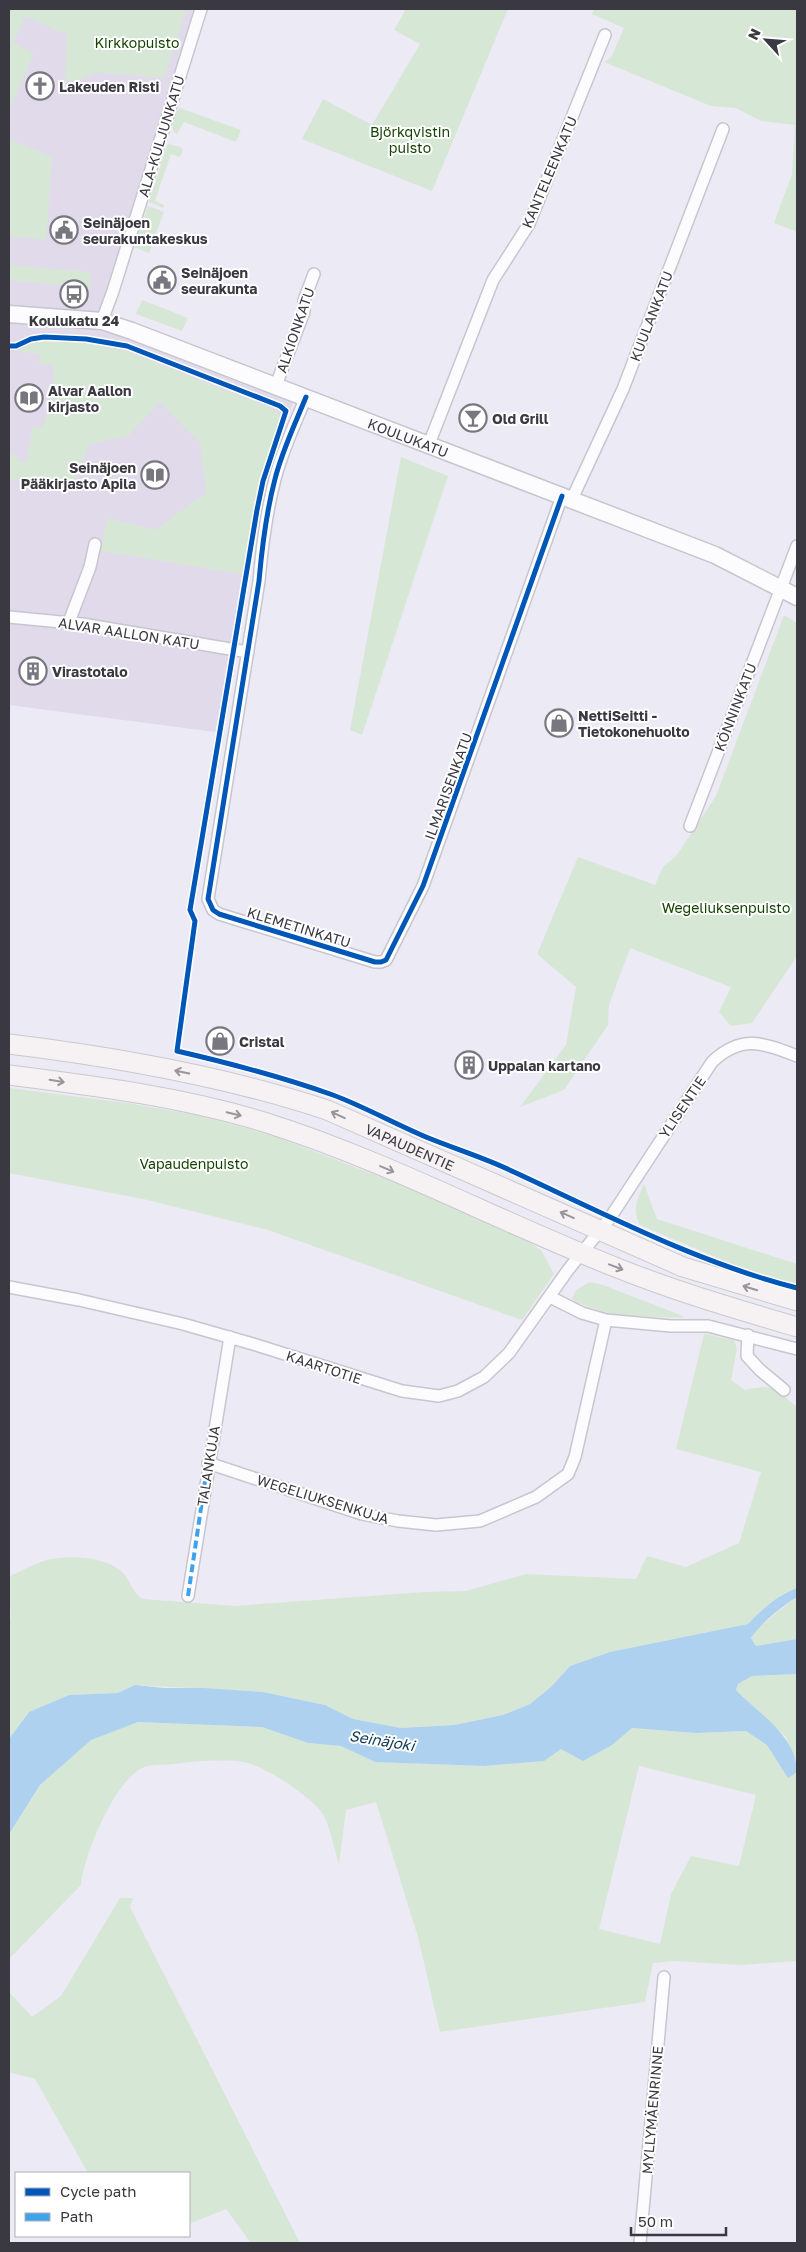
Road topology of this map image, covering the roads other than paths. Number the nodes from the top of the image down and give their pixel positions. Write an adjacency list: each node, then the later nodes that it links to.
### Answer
1 (201, 9): 6 (street, ALA-KULJUNKATU)
2 (605, 36): 9 (street, KANTELEENKATU)
3 (723, 130): 10 (street, KUULANKATU)
4 (314, 274): 7 (street, ALKIONKATU)
5 (9, 314): 6 (street, KOULUKATU)
6 (102, 321): 7 (street, KOULUKATU)
7 (276, 385): 8 (street, KOULUKATU)
8 (306, 397): 9 (street, KOULUKATU); 17 (street)
9 (429, 444): 10 (street, KOULUKATU)
10 (567, 498): 13 (street, KOULUKATU); 19 (street, ILMARISENKATU)
11 (95, 544): 16 (street)
12 (797, 546): 13 (street, KÖNNINKATU)
13 (781, 588): 14 (street, KOULUKATU); 18 (street, KÖNNINKATU)
14 (797, 597)
15 (9, 617): 16 (street, ALVAR AALLON KATU)
16 (69, 622): 17 (street, ALVAR AALLON KATU)
17 (248, 652): 19 (street, KLEMETINKATU)
18 (690, 826)
19 (380, 962)
20 (9, 1044): 23 (main road, VAPAUDENTIE, one-way to 20)
21 (797, 1056): 23 (street, YLISENTIE)
22 (9, 1075): 24 (main road, one-way to 24)
23 (601, 1230): 24 (street, YLISENTIE); 27 (main road, VAPAUDENTIE, one-way to 23)
24 (582, 1253): 26 (street, KAARTOTIE); 29 (main road, one-way to 29)
25 (9, 1287): 31 (street, KAARTOTIE)
26 (550, 1297): 28 (street); 31 (street, KAARTOTIE)
27 (797, 1301)
28 (606, 1320): 30 (street); 34 (street, WEGELIUKSENKUJA)
29 (797, 1327)
30 (748, 1335): 32 (street); 33 (street)
31 (230, 1337): 34 (street, TALANKUJA)
32 (797, 1348)
33 (784, 1390)
34 (208, 1462): 35 (street, TALANKUJA)
35 (188, 1596)
36 (664, 1977): 37 (street, MYLLYMÄENRINNE)
37 (640, 2243)

